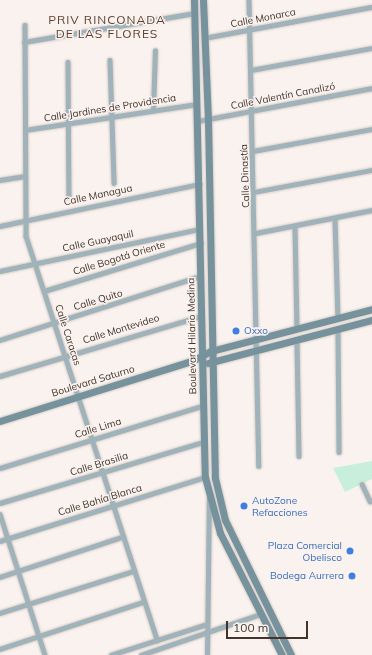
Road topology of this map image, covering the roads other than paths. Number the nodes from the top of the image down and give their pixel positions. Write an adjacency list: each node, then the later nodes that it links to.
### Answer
1 (194, 0): 5 (main road, Boulevard Hilario Medina)
2 (202, 0): 8 (main road, Boulevard Hilario Medina)
3 (249, 0): 7 (street, Calle Dinastía)
4 (372, 7): 7 (street, Calle Monarca)
5 (194, 13): 9 (street); 16 (main road, Boulevard Hilario Medina)
6 (25, 25): 9 (street, Calle Caracas)
7 (249, 30): 8 (street, Calle Monarca); 14 (street, Calle Dinastía)
8 (204, 38): 20 (main road, Boulevard Hilario Medina)
9 (24, 42): 24 (street, Calle Caracas)
10 (372, 48): 14 (street)
11 (155, 52): 17 (street)
12 (110, 60): 19 (street)
13 (68, 62): 22 (street)
14 (251, 70): 18 (street, Calle Dinastía)
15 (372, 88): 18 (street, Calle Valentín Canalizó)
16 (197, 104): 17 (street, Calle Jardines de Providencia); 21 (main road, Boulevard Hilario Medina)
17 (153, 110): 19 (street, Calle Jardines de Providencia)
18 (251, 110): 20 (street, Calle Valentín Canalizó); 25 (street, Calle Dinastía)
19 (109, 117): 22 (street, Calle Jardines de Providencia); 29 (street)
20 (208, 120): 21 (street, Calle Valentín Canalizó); 56 (main road, Boulevard Hilario Medina)
21 (198, 121): 30 (main road, Boulevard Hilario Medina)
22 (66, 124): 24 (street, Calle Jardines de Providencia); 32 (street)
23 (372, 129): 25 (street)
24 (25, 130): 27 (street, Calle Caracas)
25 (253, 151): 31 (street, Calle Dinastía)
26 (372, 170): 31 (street)
27 (25, 176): 28 (street); 35 (street, Calle Caracas)
28 (0, 180)
29 (114, 183)
30 (200, 184): 35 (street, Calle Managua); 38 (main road, Boulevard Hilario Medina)
31 (254, 192): 39 (street, Calle Dinastía)
32 (69, 197)
33 (372, 210): 34 (street)
34 (335, 218): 37 (street); 47 (street)
35 (24, 220): 36 (street, Calle Managua); 41 (street, Calle Caracas)
36 (0, 226)
37 (295, 226): 39 (street); 50 (street)
38 (200, 228): 40 (main road, Boulevard Hilario Medina); 41 (street, Calle Guayaquil)
39 (256, 233): 52 (street, Calle Dinastía)
40 (201, 243): 43 (main road, Boulevard Hilario Medina); 44 (street, Calle Bogotá Oriente)
41 (35, 264): 42 (street, Calle Guayaquil); 44 (street, Calle Caracas)
42 (0, 271)
43 (201, 276): 46 (main road, Boulevard Hilario Medina); 49 (street, Calle Quito)
44 (44, 291): 49 (street, Calle Caracas)
45 (372, 309): 47 (main road, Boulevard Saturno)
46 (201, 316): 57 (main road, Boulevard Hilario Medina); 58 (street, Calle Montevideo)
47 (338, 318): 50 (main road, Boulevard Saturno)
48 (372, 320): 51 (main road, Boulevard Saturno)
49 (54, 323): 53 (street, Calle Quito); 58 (street, Calle Caracas)
50 (297, 329): 52 (main road, Boulevard Saturno)
51 (338, 330): 54 (main road, Boulevard Saturno); 68 (street)
52 (257, 339): 55 (street, Calle Dinastía); 56 (main road, Boulevard Saturno)
53 (0, 340)
54 (297, 341): 55 (main road, Boulevard Saturno); 69 (street)
55 (257, 350): 61 (main road, Boulevard Saturno); 70 (street, Calle Dinastía)
56 (211, 351): 57 (main road, Boulevard Saturno); 61 (main road, Boulevard Hilario Medina)
57 (202, 354): 59 (main road, Boulevard Saturno); 60 (main road, Boulevard Hilario Medina)
58 (65, 356): 62 (street, Calle Montevideo); 63 (street, Calle Caracas)
59 (192, 361): 60 (main road, Boulevard Saturno); 63 (main road, Boulevard Saturno)
60 (202, 363): 61 (main road, Boulevard Saturno); 64 (main road, Boulevard Hilario Medina)
61 (211, 363): 100 (main road, Boulevard Hilario Medina)
62 (0, 376)
63 (78, 397): 65 (main road, Boulevard Saturno); 66 (street, Calle Caracas)
64 (202, 406): 66 (street, Calle Lima); 67 (main road, Boulevard Hilario Medina)
65 (0, 421)
66 (91, 439): 71 (street, Calle Lima); 72 (street, Calle Caracas)
67 (203, 442): 72 (street, Calle Brasilia); 73 (main road, Boulevard Hilario Medina)
68 (339, 452)
69 (298, 456)
70 (259, 466)
71 (0, 468)
72 (101, 472): 77 (street, Calle Brasilia); 78 (street, Calle Caracas)
73 (205, 477): 75 (main road, Boulevard Hilario Medina); 78 (street, Calle Bahía Blanca)
74 (362, 484): 76 (street)
75 (209, 499): 89 (main road, Boulevard Hilario Medina); 90 (street)
76 (371, 502)
77 (0, 503)
78 (111, 505): 80 (street, Calle Caracas); 81 (street, Calle Bahía Blanca)
79 (0, 514): 81 (street)
80 (122, 537): 83 (street); 84 (street, Calle Caracas)
81 (8, 538): 82 (street, Calle Bahía Blanca); 83 (street)
82 (0, 541)
83 (19, 571): 85 (street); 87 (street)
84 (134, 571): 86 (street, Calle Caracas); 87 (street)
85 (0, 577)
86 (143, 602): 92 (street); 93 (street, Calle Caracas)
87 (29, 604): 88 (street); 92 (street)
88 (0, 613)
89 (261, 614): 91 (street); 99 (main road, Boulevard Hilario Medina)
90 (207, 624): 91 (street); 93 (street)
91 (208, 633): 97 (street); 98 (street)
92 (39, 637): 94 (street); 95 (street)
93 (157, 640): 96 (street)
94 (0, 649)
95 (45, 655)
96 (111, 655)
97 (141, 655)
98 (207, 655)
99 (282, 655)
100 (291, 655)

